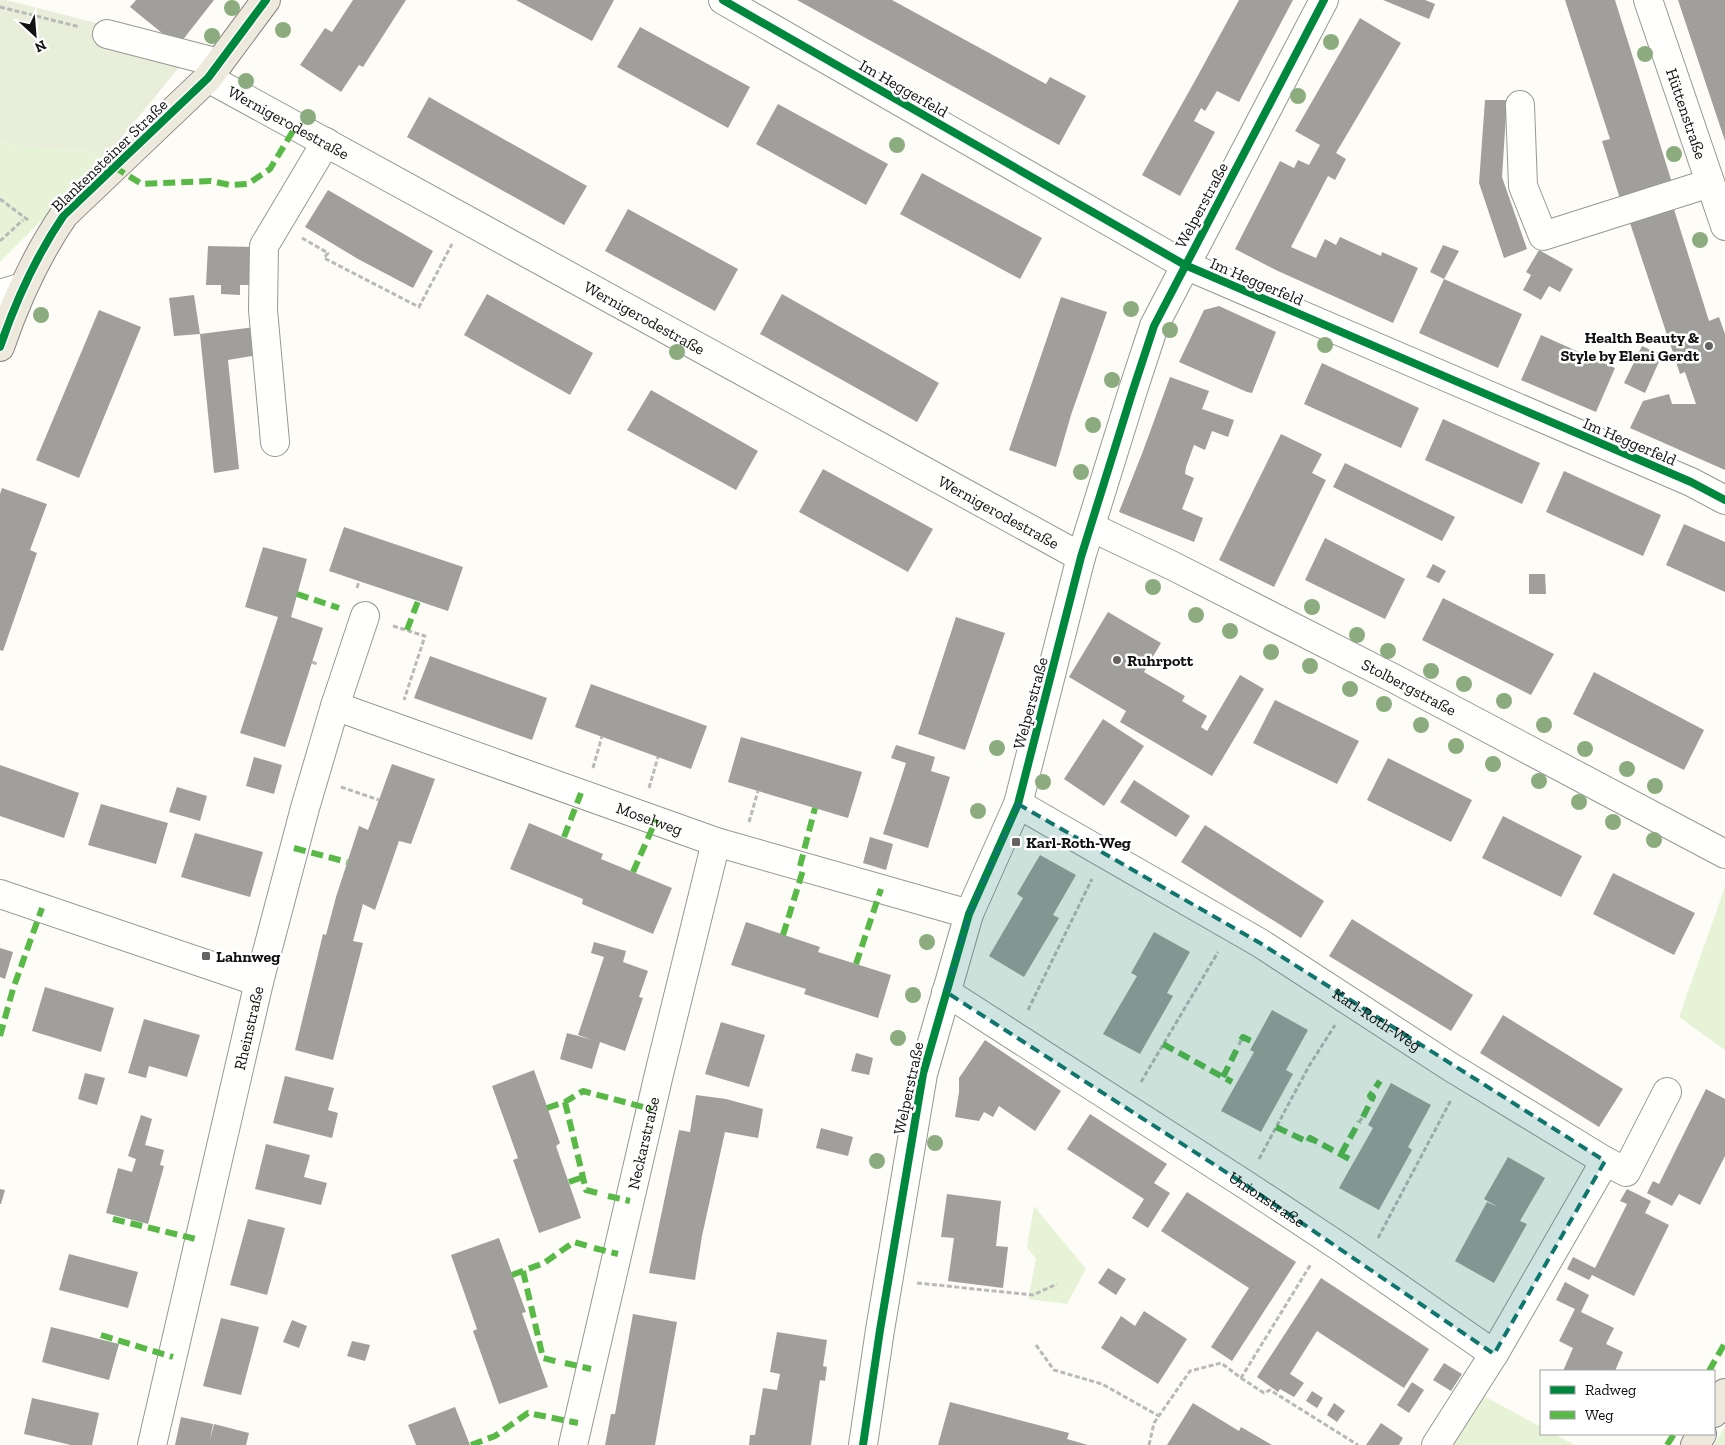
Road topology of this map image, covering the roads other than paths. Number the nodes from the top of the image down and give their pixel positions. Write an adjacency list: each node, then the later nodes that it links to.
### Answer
1 (266, 0): 6 (main road, Blankensteiner Straße)
2 (723, 0): 11 (street, Im Heggerfeld)
3 (1324, 0): 11 (street, Welperstraße)
4 (1648, 0): 9 (street, Hüttenstraße)
5 (107, 34): 6 (street, Wernigerodestraße)
6 (214, 71): 8 (street, Wernigerodestraße); 12 (main road, Blankensteiner Straße)
7 (1520, 105): 9 (street)
8 (326, 142): 14 (street); 17 (street, Wernigerodestraße)
9 (1710, 183): 10 (street, Hüttenstraße)
10 (1725, 226)
11 (1185, 265): 15 (street, Im Heggerfeld); 16 (street, Welperstraße)
12 (11, 290): 13 (main road, Blankensteiner Straße)
13 (0, 347)
14 (275, 442)
15 (1725, 500)
16 (1091, 527): 17 (street, Welperstraße); 22 (street, Stolbergstraße)
17 (1081, 557): 20 (street, Welperstraße)
18 (364, 616): 19 (street, Rheinstraße)
19 (336, 706): 21 (street, Moselweg); 25 (street, Rheinstraße)
20 (1018, 804): 24 (street, Welperstraße); 28 (street, Karl-Roth-Weg)
21 (716, 842): 24 (street, Moselweg); 33 (street, Neckarstraße)
22 (1725, 854)
23 (0, 894): 25 (street)
24 (969, 914): 26 (street, Welperstraße)
25 (259, 982): 32 (street, Rheinstraße)
26 (946, 992): 29 (street, Unionstraße); 34 (street, Welperstraße)
27 (1667, 1092): 28 (street, Karl-Roth-Weg)
28 (1605, 1161): 29 (street)
29 (1494, 1354): 35 (street)
30 (1725, 1393): 31 (main road)
31 (1715, 1411)
32 (152, 1445)
33 (573, 1445)
34 (863, 1445)
35 (1436, 1445)

